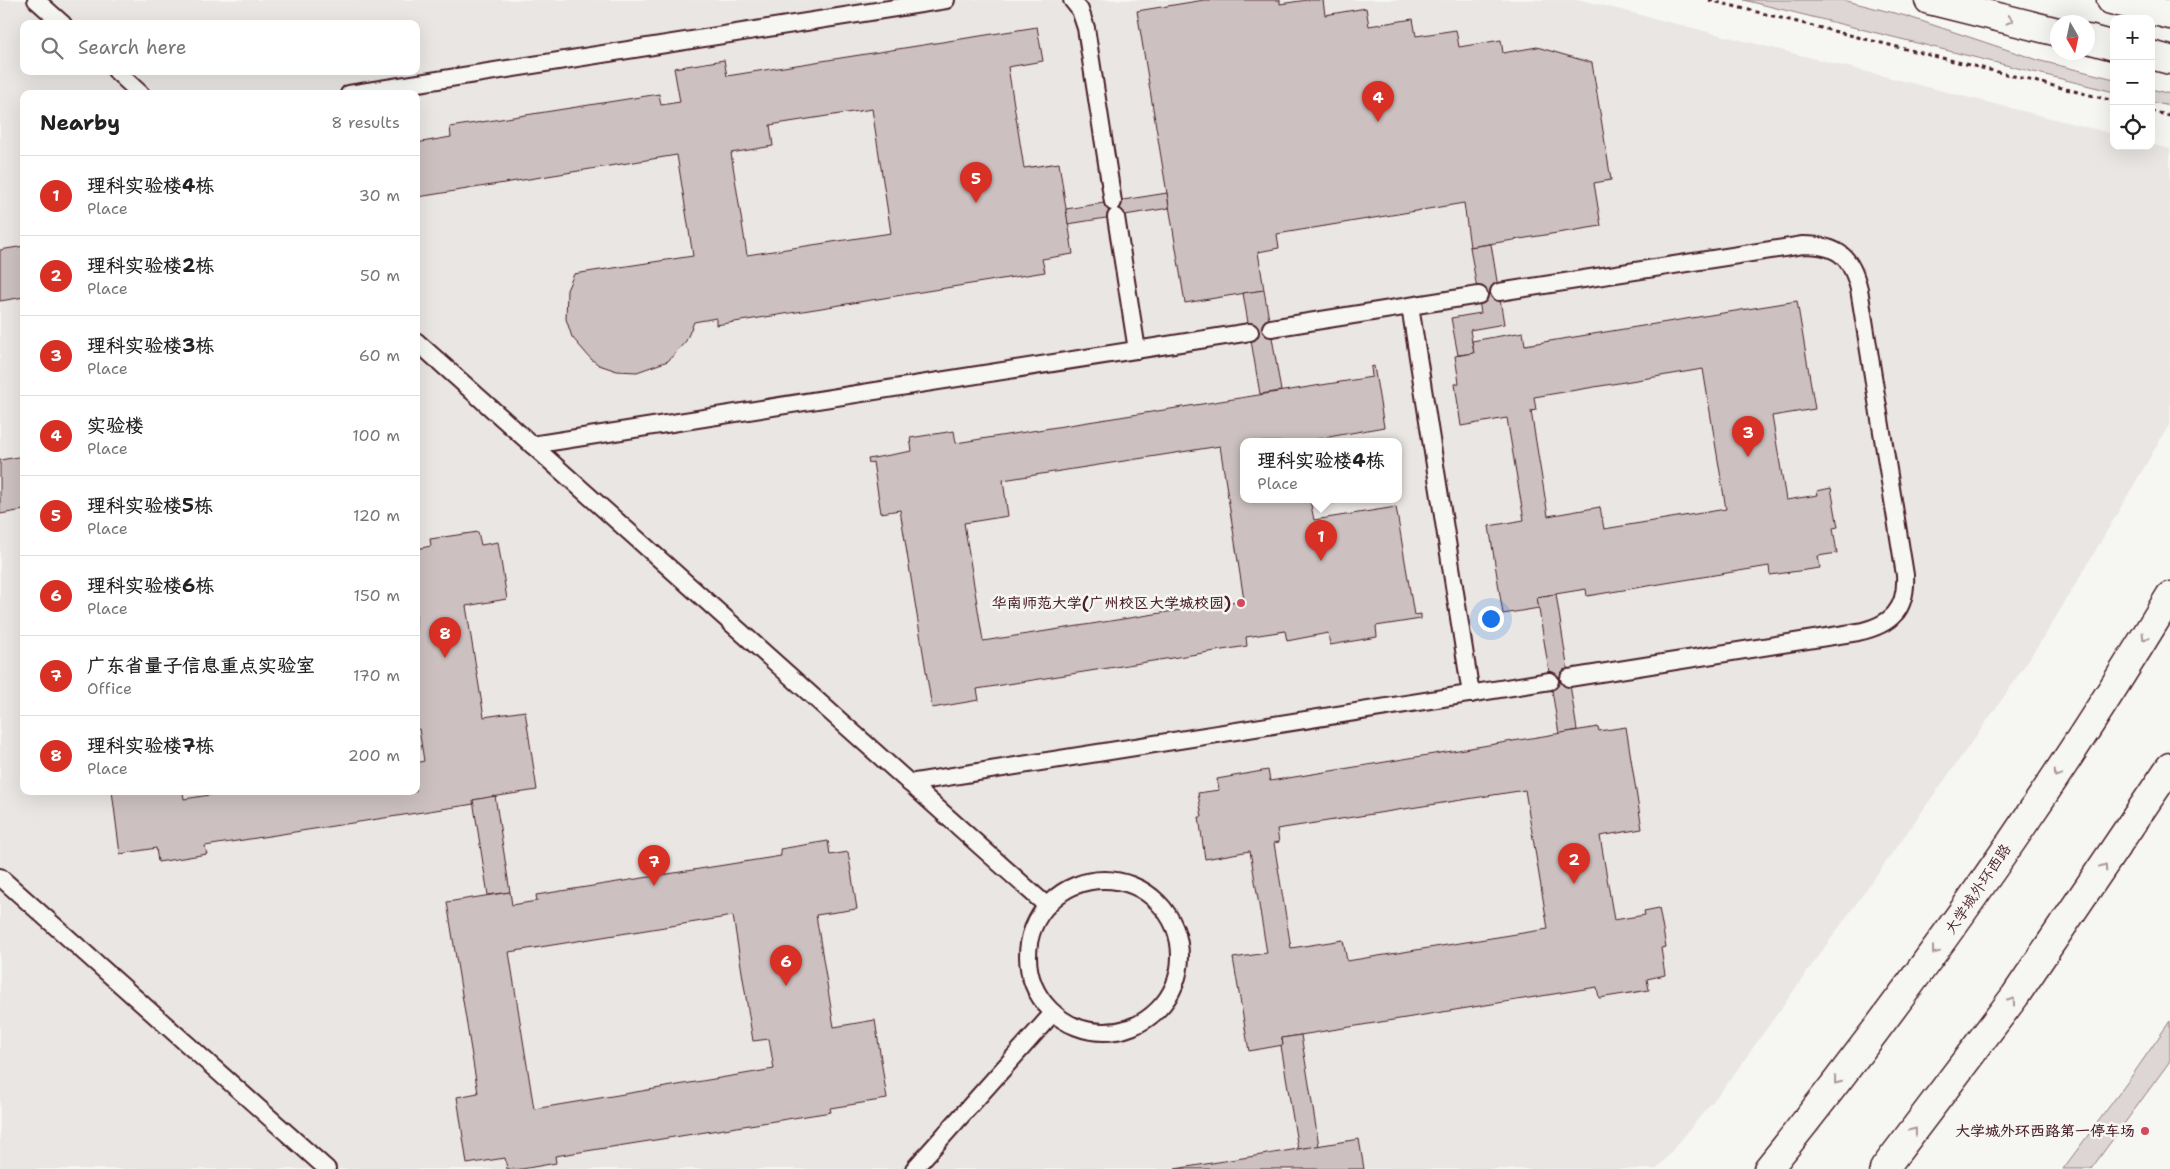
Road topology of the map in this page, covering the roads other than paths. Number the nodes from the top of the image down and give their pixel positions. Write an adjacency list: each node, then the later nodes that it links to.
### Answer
1 (36, 0): 7 (lane)
2 (946, 0): 15 (lane)
3 (1072, 0): 22 (lane)
4 (1929, 0): 8 (main road, one-way to 8)
5 (2111, 0): 6 (main road)
6 (2170, 15)
7 (58, 20)
8 (2050, 30)
9 (2095, 42): 10 (main road)
10 (2110, 45)
11 (2155, 56): 12 (main road)
12 (2170, 60)
13 (120, 75): 14 (lane)
14 (137, 90)
15 (374, 90)
16 (1499, 292): 25 (lane)
17 (1479, 296): 18 (lane)
18 (1410, 306): 19 (lane); 27 (lane)
19 (1271, 328)
20 (1250, 332): 22 (lane)
21 (420, 345): 23 (lane)
22 (1137, 350): 23 (lane)
23 (532, 445): 29 (lane)
24 (2170, 596): 35 (main road, 大学城外环西路, one-way to 35)
25 (1569, 678)
26 (1550, 681): 27 (lane)
27 (1471, 694): 29 (lane)
28 (2170, 767): 36 (main road, one-way to 28)
29 (909, 783): 31 (lane)
30 (0, 877): 33 (lane)
31 (1046, 906): 32 (lane); 32 (lane)
32 (1053, 1013): 34 (lane)
33 (327, 1169)
34 (914, 1169)
35 (1768, 1169)
36 (1884, 1169)

